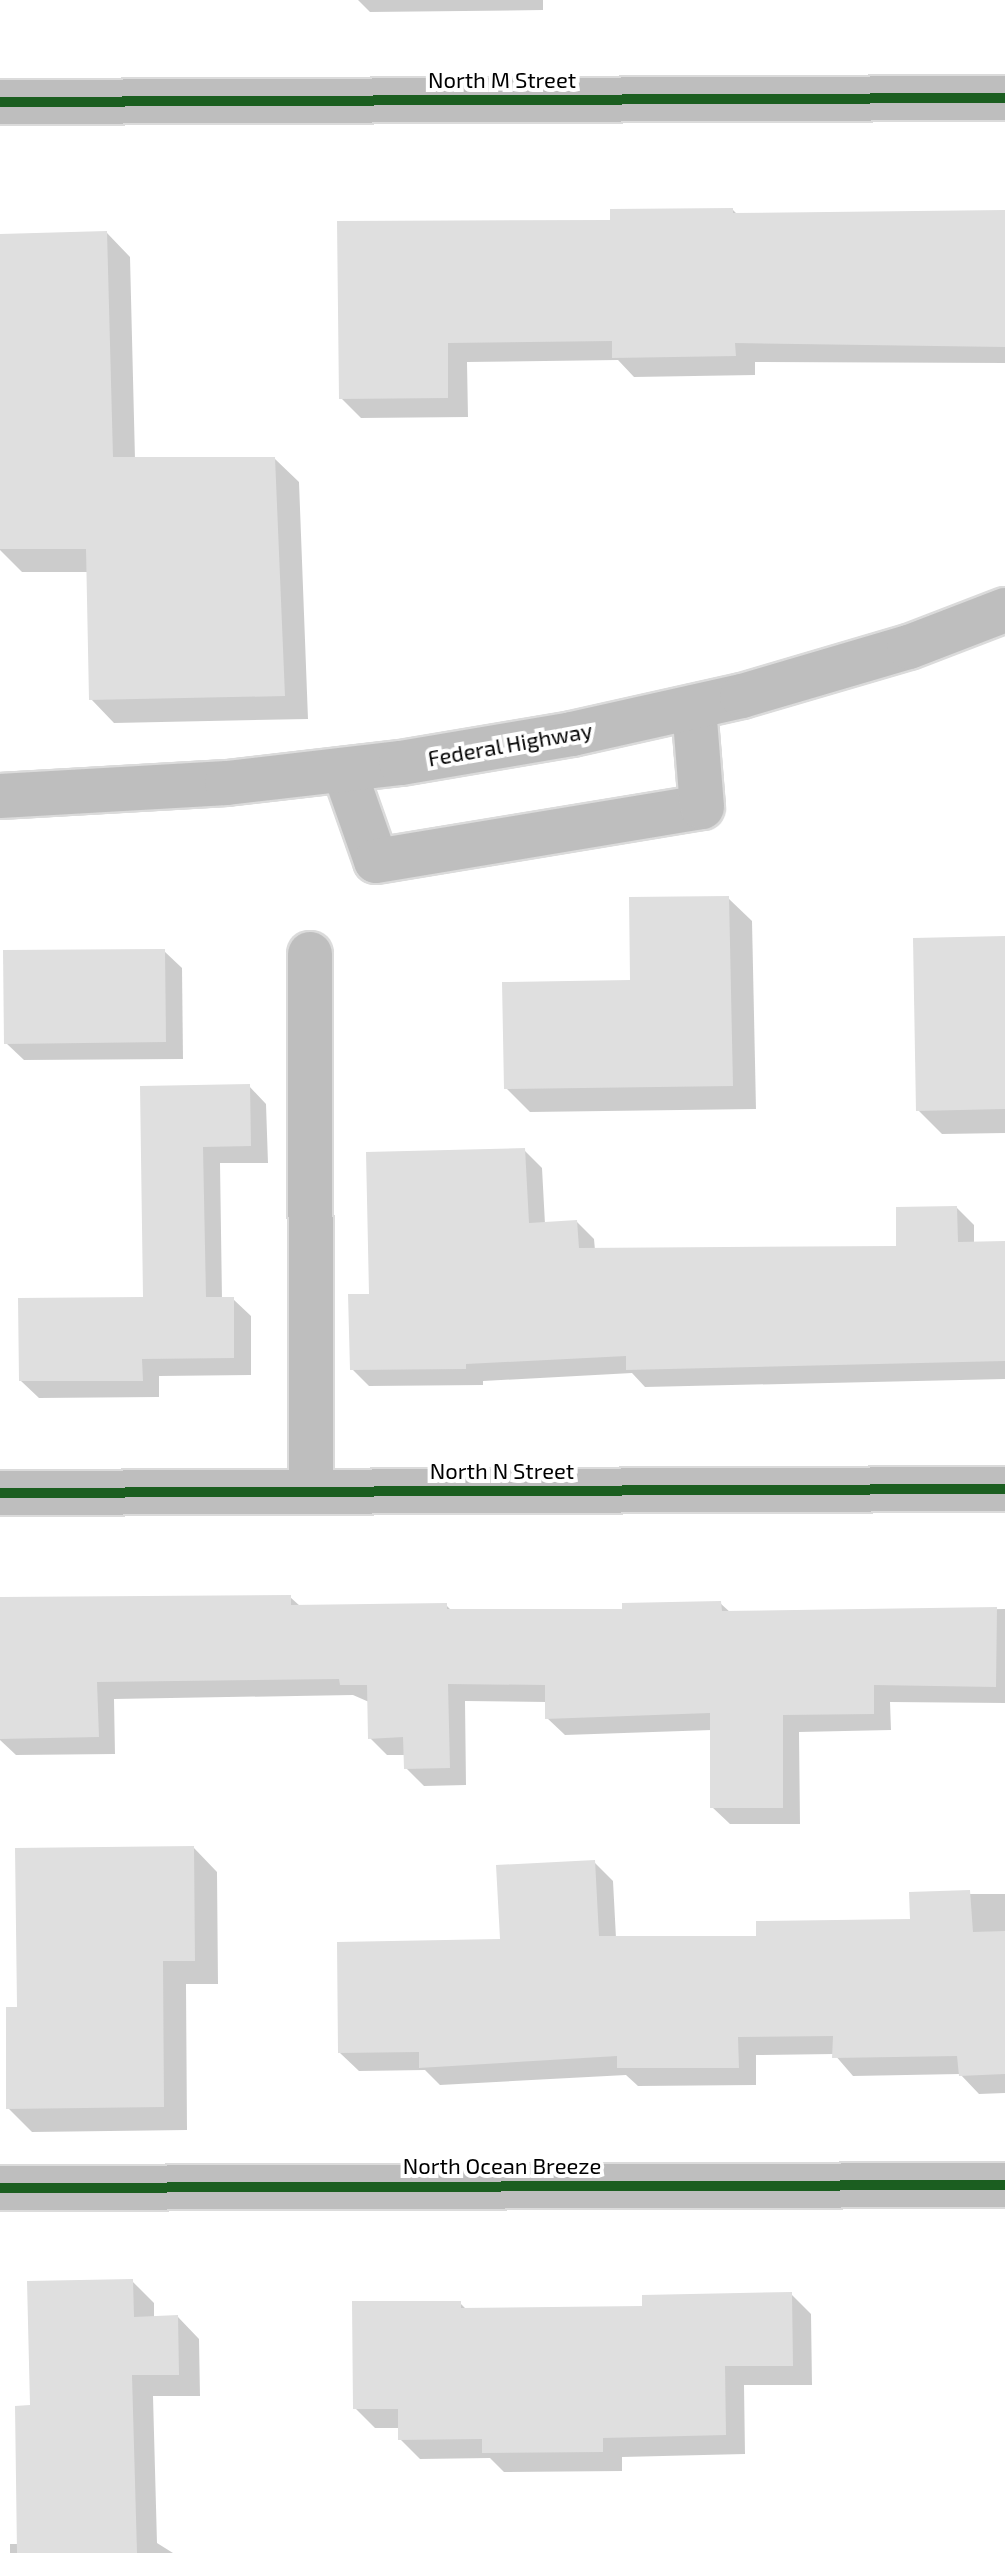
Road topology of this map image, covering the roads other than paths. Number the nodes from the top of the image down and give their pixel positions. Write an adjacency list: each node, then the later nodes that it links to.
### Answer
1 (1005, 98): 2 (street, North M Street)
2 (0, 102)
3 (1005, 610): 4 (street, Federal Highway)
4 (694, 707): 5 (street, Federal Highway); 5 (street)
5 (344, 770): 6 (street, Federal Highway)
6 (0, 796)
7 (310, 954): 9 (street)
8 (1005, 1489): 9 (street, North N Street)
9 (311, 1492): 10 (street, North N Street)
10 (0, 1493)
11 (1005, 2185): 12 (street, North Ocean Breeze)
12 (0, 2188)

